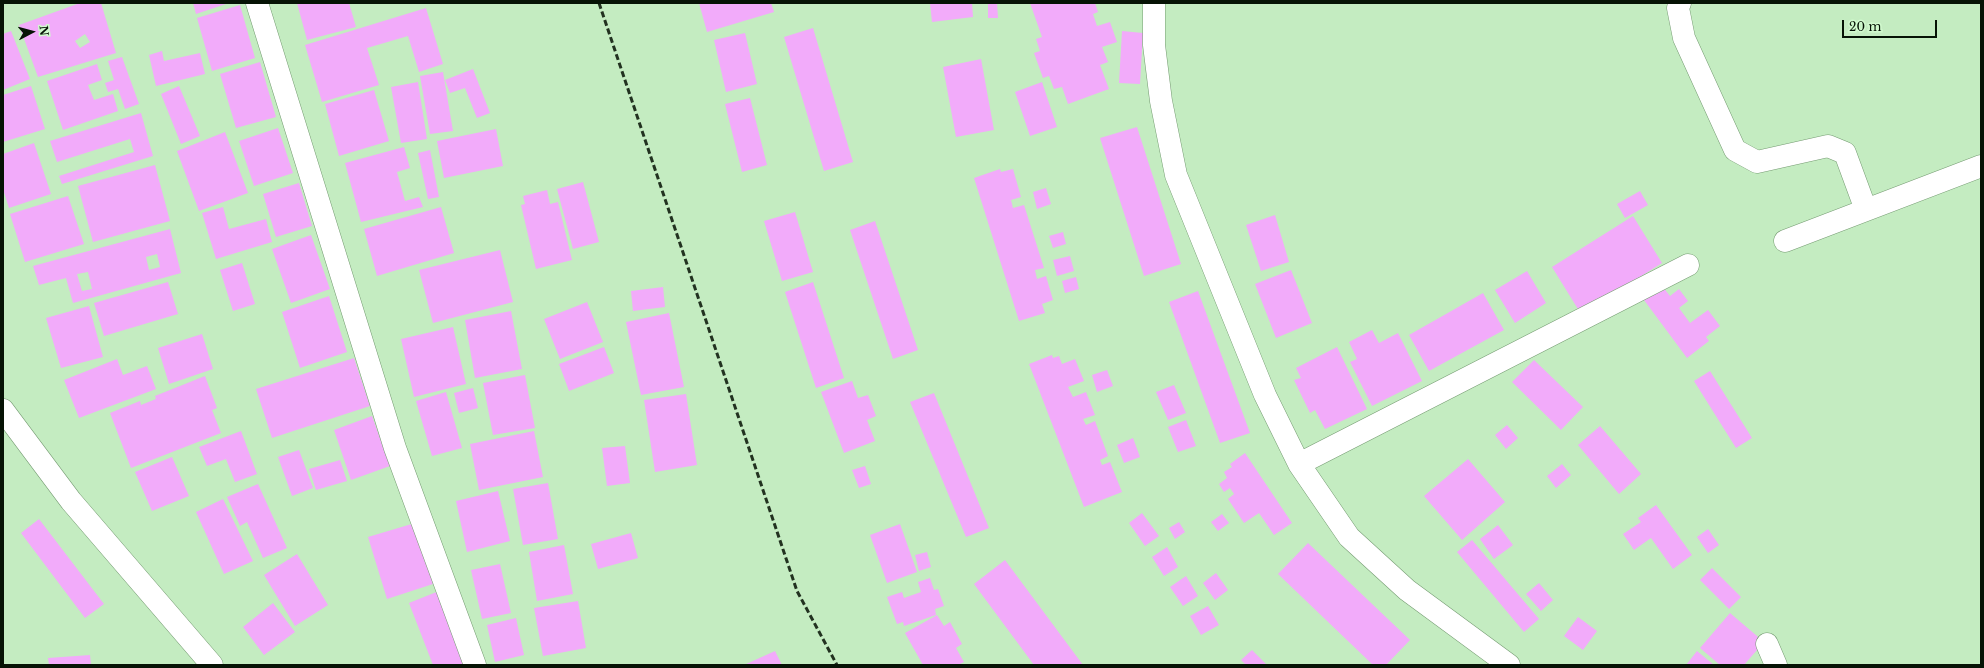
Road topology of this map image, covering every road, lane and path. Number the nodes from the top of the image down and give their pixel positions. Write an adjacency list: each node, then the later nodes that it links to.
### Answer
1 (257, 3): 12 (street)
2 (1154, 3): 9 (street)
3 (1680, 3): 5 (street)
4 (1981, 166): 5 (street)
5 (1866, 210): 6 (street)
6 (1785, 241)
7 (1688, 265): 9 (street)
8 (3, 410): 11 (street)
9 (1299, 464): 13 (street)
10 (1767, 644): 14 (street)
11 (212, 665)
12 (475, 665)
13 (1509, 665)
14 (1776, 665)

